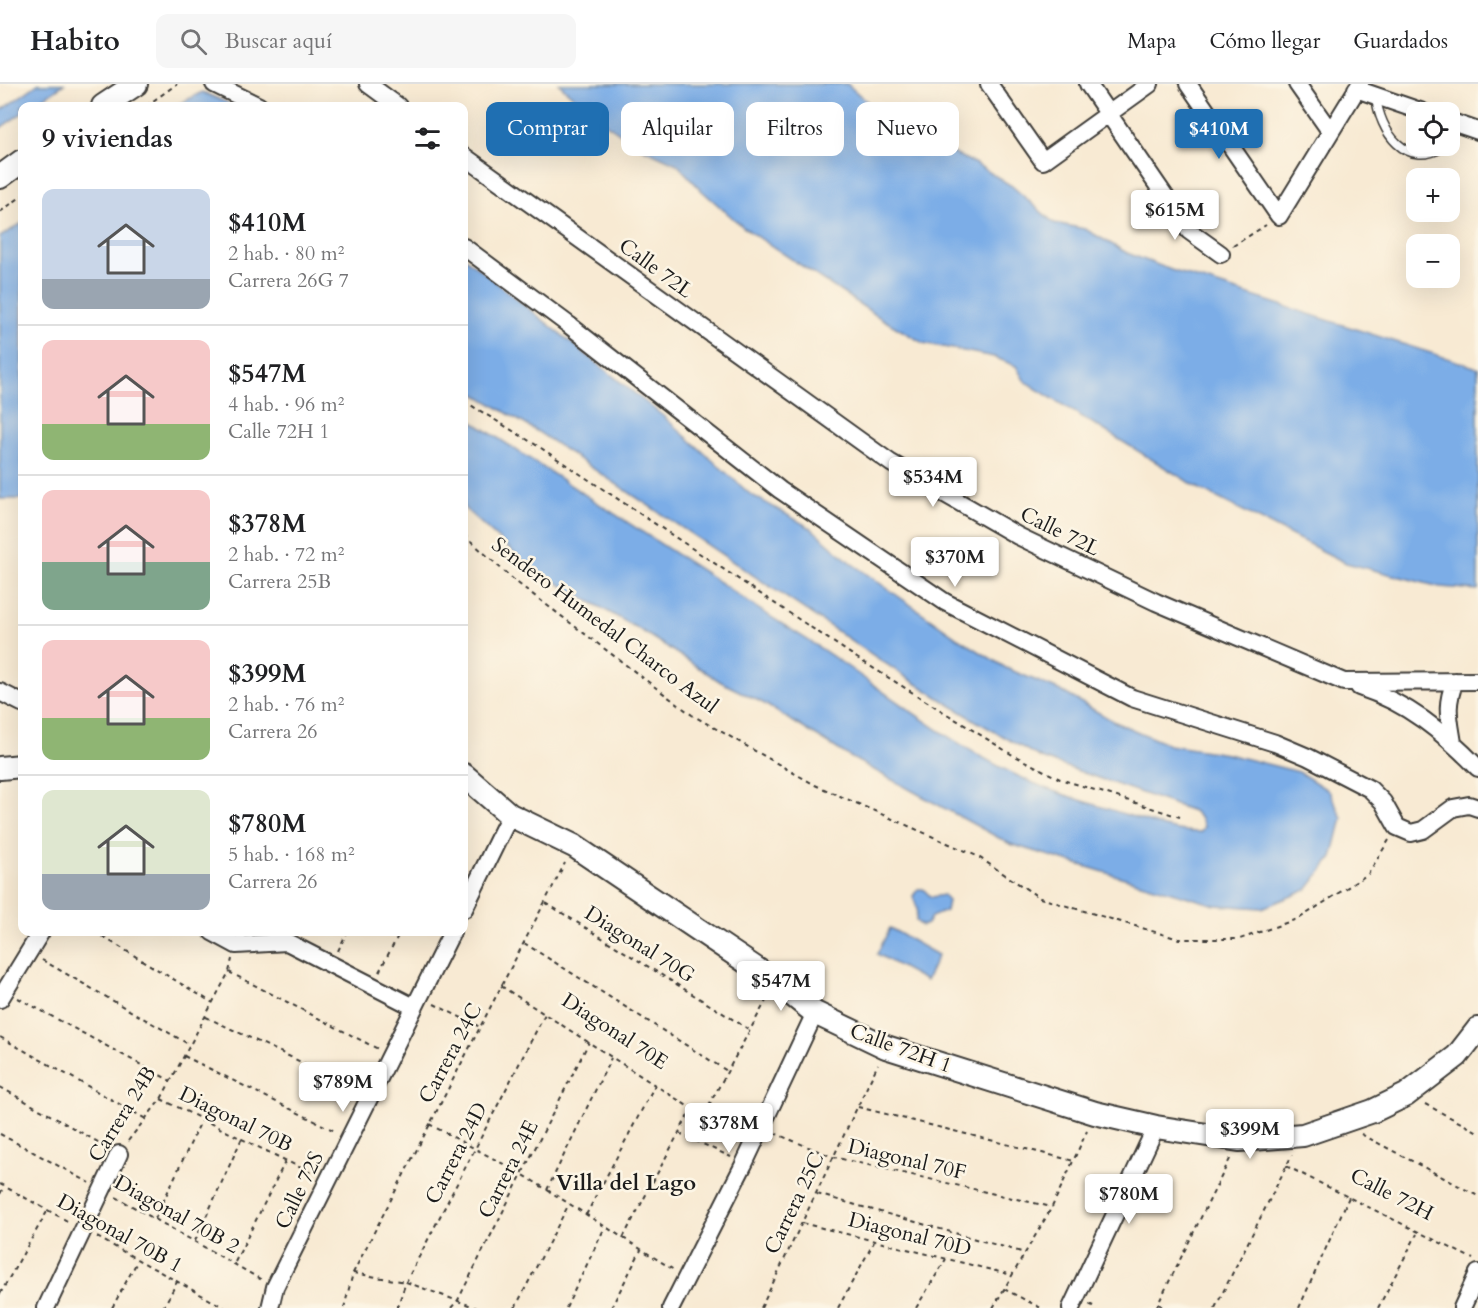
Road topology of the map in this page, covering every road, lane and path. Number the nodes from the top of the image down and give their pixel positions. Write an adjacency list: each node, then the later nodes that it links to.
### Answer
1 (136, 84): 12 (street)
2 (177, 84): 13 (path)
3 (214, 84): 14 (street)
4 (368, 84): 15 (street)
5 (989, 84): 17 (street)
6 (1088, 84): 17 (street)
7 (1150, 84): 17 (street)
8 (1188, 84): 27 (street)
9 (1297, 84): 19 (street)
10 (1358, 87): 11 (street); 19 (street)
11 (1377, 97): 16 (street); 21 (lane)
12 (109, 102)
13 (152, 102)
14 (251, 102)
15 (393, 102)
16 (1406, 106)
17 (1109, 114): 29 (street)
18 (1460, 125): 20 (street)
19 (1330, 131): 27 (street)
20 (1478, 131)
21 (1406, 150)
22 (468, 159): 34 (street, Calle 72L)
23 (18, 164): 24 (street)
24 (0, 177)
25 (18, 199): 26 (path)
26 (0, 212)
27 (1279, 216): 29 (path)
28 (468, 250): 45 (street)
29 (1221, 254)
30 (468, 403): 44 (path)
31 (468, 539): 45 (path, Sendero Humedal Charco Azul)
32 (1455, 681): 33 (street, Calle 72L); 34 (street, Calle 72L); 37 (street)
33 (1478, 681)
34 (1344, 682): 37 (street)
35 (0, 692): 36 (street)
36 (18, 701)
37 (1453, 743): 40 (street)
38 (18, 766): 39 (street)
39 (0, 768)
40 (1478, 768)
41 (468, 778): 43 (street, Calle 72H 1)
42 (1478, 808): 45 (street)
43 (510, 815): 46 (street, Calle 72H 1); 47 (street)
44 (1180, 817)
45 (1397, 827)
46 (574, 846): 48 (path, Carrera 24C); 60 (street, Calle 72H 1)
47 (468, 901)
48 (545, 903): 55 (path, Carrera 24C); 71 (path, Diagonal 70G)
49 (39, 936): 57 (street)
50 (102, 936): 65 (path)
51 (219, 936): 56 (street)
52 (345, 936): 58 (path)
53 (398, 936): 61 (path)
54 (450, 936): 64 (street, Calle 72S)
55 (524, 943): 62 (path, Carrera 24C); 79 (path)
56 (236, 945): 58 (street); 59 (path, Carrera 24B)
57 (29, 953): 63 (street); 74 (path)
58 (331, 964): 61 (street)
59 (229, 972): 65 (path, Carrera 24B); 77 (path)
60 (776, 982): 66 (street, Calle 72H 1); 71 (path)
61 (372, 986): 64 (street)
62 (501, 986): 67 (path, Diagonal 70E); 69 (path, Carrera 24C)
63 (2, 995): 80 (path)
64 (417, 1001): 69 (path); 77 (street, Calle 72S)
65 (213, 1003): 68 (path, Carrera 24B)
66 (814, 1013): 75 (street, Calle 72H 1); 94 (street)
67 (546, 1014): 73 (path, Diagonal 70E); 102 (path, Carrera 24D)
68 (205, 1017): 74 (path, Carrera 24B); 83 (path)
69 (480, 1027): 92 (path, Carrera 24C)
70 (1478, 1029): 84 (street, Calle 72H 1)
71 (750, 1030): 79 (path)
72 (0, 1037): 89 (path)
73 (589, 1042): 78 (path, Diagonal 70E); 109 (path, Carrera 24E)
74 (190, 1045): 76 (path, Carrera 24B)
75 (886, 1047): 86 (path, Carrera 25C); 88 (street, Calle 72H 1)
76 (184, 1056): 80 (path, Carrera 24B); 100 (path)
77 (391, 1056): 83 (street, Calle 72S)
78 (612, 1056): 81 (path, Diagonal 70E); 114 (path)
79 (727, 1071): 87 (path, Diagonal 70E)
80 (171, 1081): 85 (path, Carrera 24B)
81 (656, 1084): 87 (path, Diagonal 70E); 122 (path)
82 (0, 1087): 103 (path)
83 (372, 1095): 100 (street, Calle 72S)
84 (1406, 1095): 91 (street, Calle 72H 1); 95 (path)
85 (161, 1099): 89 (path, Carrera 24B); 90 (path, Diagonal 70B)
86 (857, 1107): 104 (path, Carrera 25C); 106 (path)
87 (692, 1108): 96 (path)
88 (1095, 1113): 93 (street, Calle 72H 1); 106 (path)
89 (146, 1119): 103 (path, Carrera 24B)
90 (202, 1119): 99 (path, Diagonal 70B); 123 (path)
91 (1340, 1123): 98 (street, Calle 72H 1); 117 (path)
92 (429, 1124): 102 (path); 137 (path, Carrera 24C)
93 (1155, 1127): 101 (street, Calle 72H 1); 169 (street)
94 (759, 1128): 104 (path, Diagonal 70F); 107 (street)
95 (1478, 1132)
96 (679, 1133): 107 (path); 128 (path)
97 (0, 1134): 113 (path, Diagonal 70B 2)
98 (1303, 1135): 101 (street, Calle 72H 1); 108 (path)
99 (242, 1138): 105 (path, Diagonal 70B); 129 (path)
100 (349, 1138): 110 (street, Calle 72S)
101 (1239, 1140): 149 (path)
102 (474, 1149): 109 (path); 142 (path, Carrera 24D)
103 (119, 1154): 113 (street, Carrera 24B)
104 (833, 1157): 116 (path, Carrera 25C); 120 (path, Diagonal 70F)
105 (286, 1160): 110 (path, Diagonal 70B); 136 (path)
106 (1074, 1161): 120 (path)
107 (744, 1164): 140 (street)
108 (1286, 1166): 118 (path, Calle 72H); 172 (path)
109 (522, 1174): 114 (path); 146 (path, Carrera 24E)
110 (329, 1182): 143 (street, Calle 72S)
111 (0, 1184): 112 (path, Diagonal 70B 1)
112 (4, 1186): 115 (path); 121 (path, Diagonal 70B 1)
113 (102, 1190): 123 (path, Diagonal 70B 2); 126 (street, Carrera 24B)
114 (547, 1190): 119 (path)
115 (0, 1194)
116 (816, 1194): 124 (path, Carrera 25C); 132 (path)
117 (1478, 1196)
118 (1349, 1197): 127 (path, Calle 72H); 173 (path)
119 (569, 1204): 122 (path); 160 (path)
120 (1052, 1207): 132 (path)
121 (48, 1210): 126 (path, Diagonal 70B 1); 145 (path)
122 (586, 1215): 125 (path)
123 (155, 1219): 129 (path, Diagonal 70B 2)
124 (802, 1223): 130 (path, Diagonal 70D); 164 (path, Carrera 25C)
125 (605, 1227): 128 (path); 161 (path)
126 (84, 1230): 134 (path, Diagonal 70B 1); 150 (street, Carrera 24B)
127 (1418, 1233): 135 (path, Calle 72H); 174 (path)
128 (623, 1238): 131 (path)
129 (195, 1241): 136 (path, Diagonal 70B 2)
130 (875, 1241): 133 (path, Diagonal 70D); 165 (path)
131 (641, 1250): 140 (path); 162 (path)
132 (1025, 1253): 139 (path)
133 (946, 1258): 139 (path, Diagonal 70D); 166 (path)
134 (138, 1260): 141 (path, Diagonal 70B 1); 151 (path)
135 (1478, 1262)
136 (234, 1263): 143 (path, Diagonal 70B 2)
137 (353, 1273): 142 (path); 156 (path, Carrera 24C)
138 (1478, 1273): 147 (street)
139 (1012, 1275): 144 (path)
140 (686, 1278): 163 (street)
141 (177, 1282): 148 (path, Diagonal 70B 1); 152 (path)
142 (406, 1282): 146 (path); 157 (path, Carrera 24D)
143 (275, 1287): 155 (street, Calle 72S)
144 (1004, 1288): 167 (path); 168 (path)
145 (0, 1294)
146 (458, 1300): 158 (path, Carrera 24E); 159 (path)
147 (1469, 1302)
148 (217, 1304): 153 (path); 154 (path, Diagonal 70B 1)
149 (1158, 1304): 170 (path); 171 (path)
150 (46, 1308)
151 (112, 1308)
152 (163, 1308)
153 (215, 1308)
154 (225, 1308)
155 (270, 1308)
156 (344, 1308)
157 (397, 1308)
158 (451, 1308)
159 (477, 1308)
160 (515, 1308)
161 (566, 1308)
162 (611, 1308)
163 (671, 1308)
164 (761, 1308)
165 (838, 1308)
166 (916, 1308)
167 (993, 1308)
168 (1041, 1308)
169 (1071, 1308)
170 (1156, 1308)
171 (1165, 1308)
172 (1215, 1308)
173 (1299, 1308)
174 (1378, 1308)

